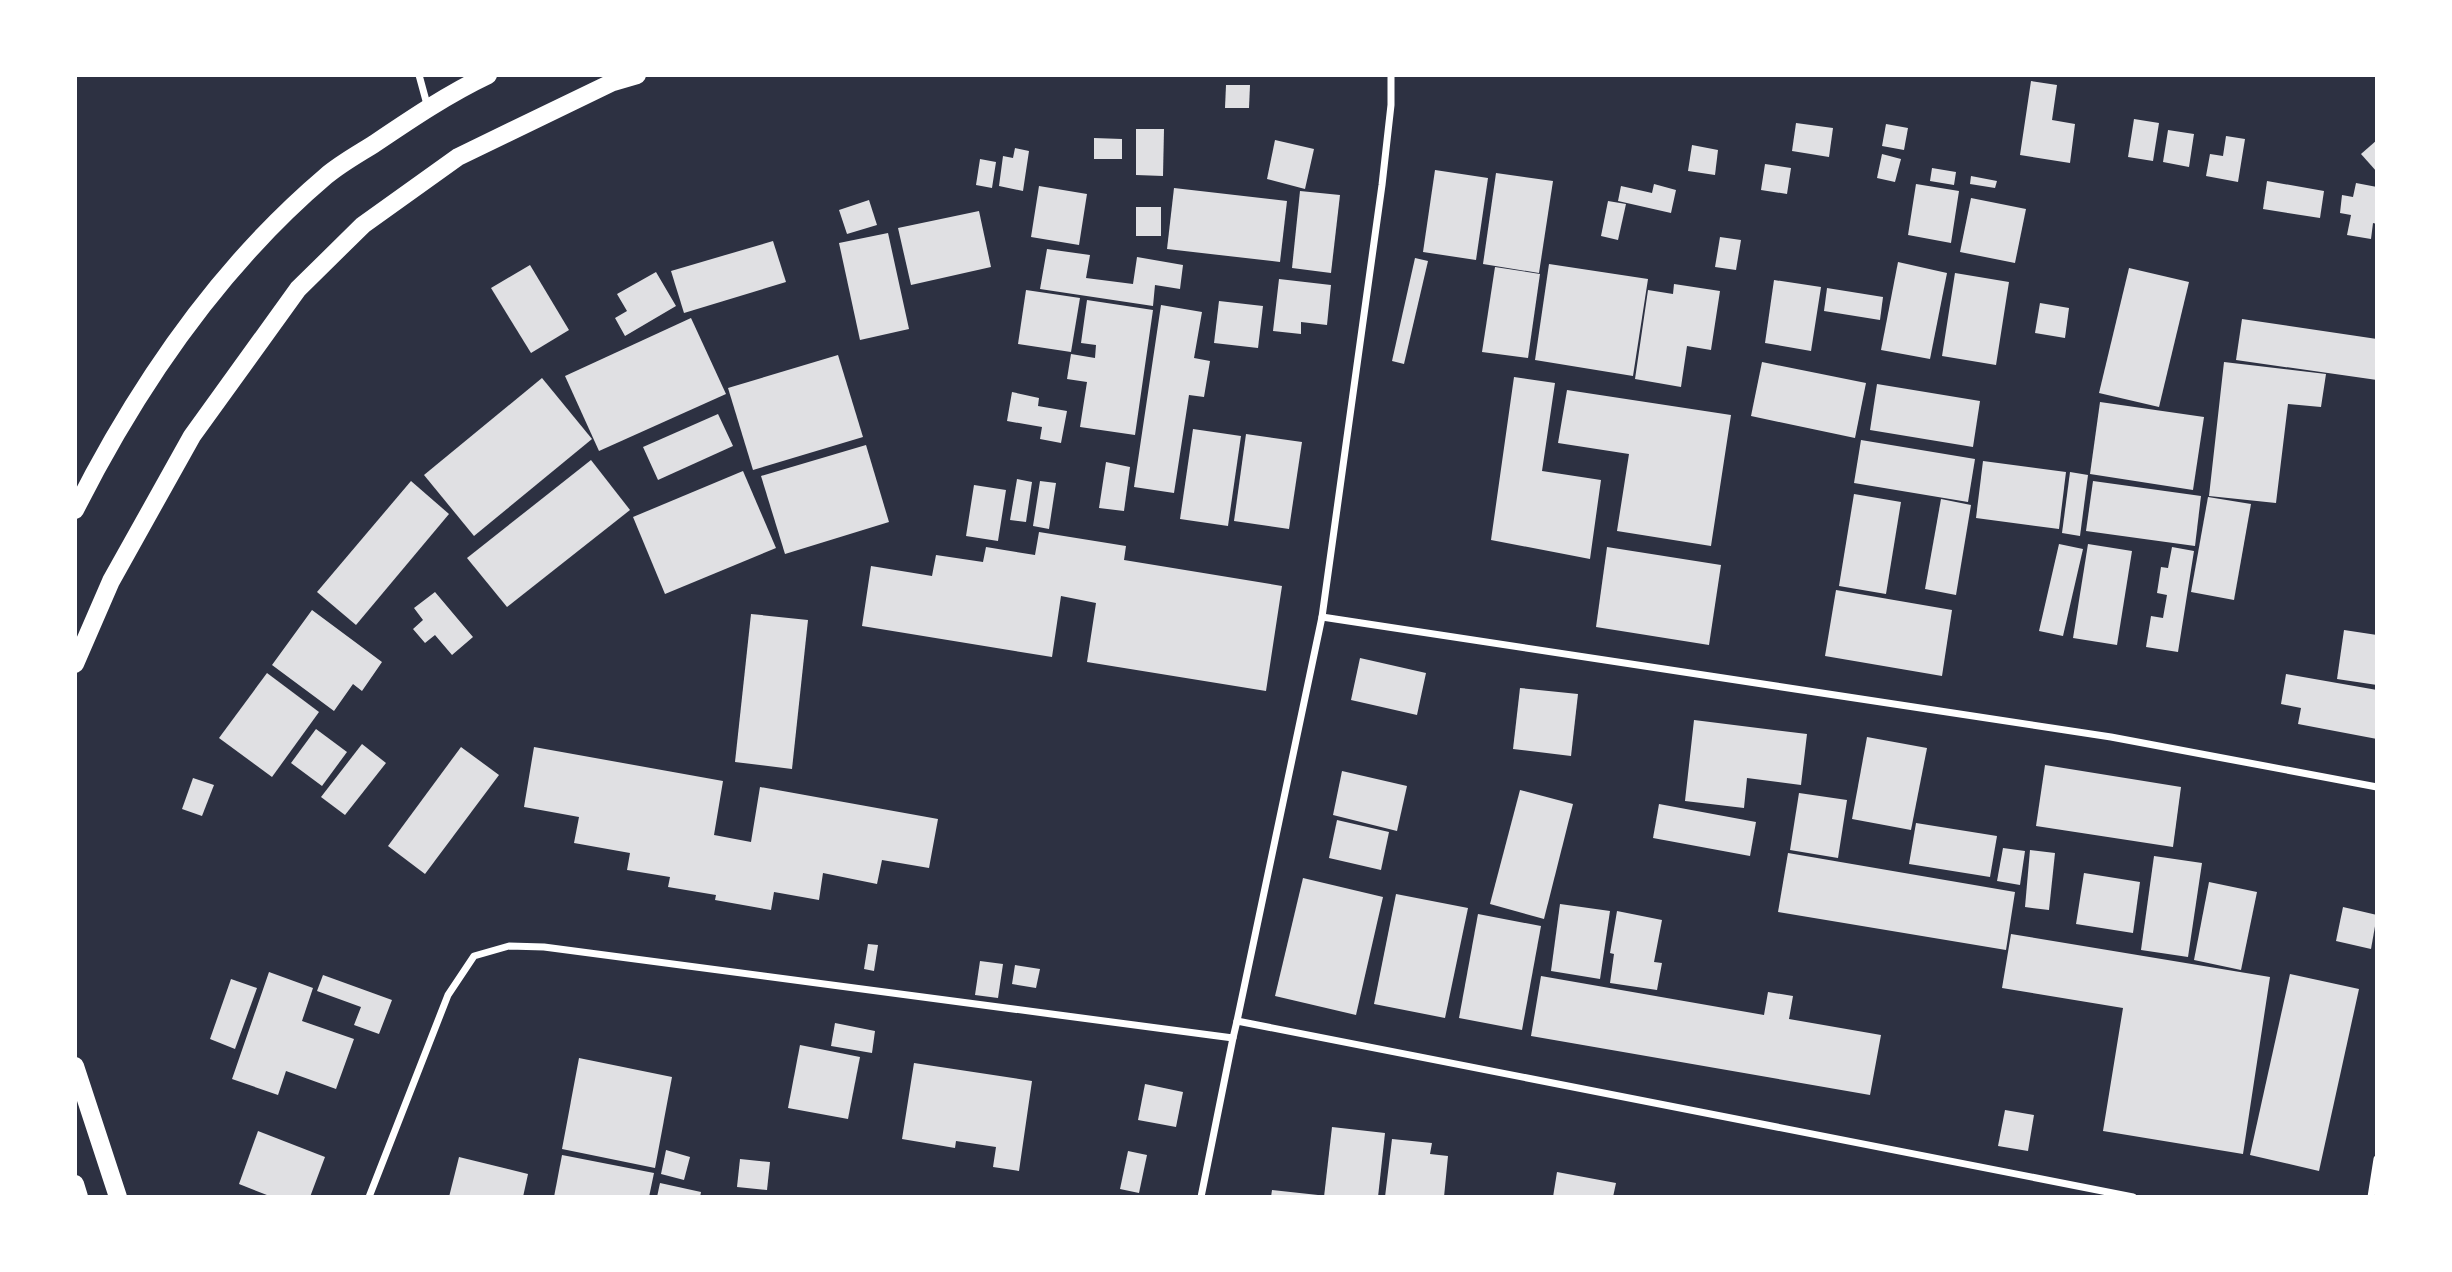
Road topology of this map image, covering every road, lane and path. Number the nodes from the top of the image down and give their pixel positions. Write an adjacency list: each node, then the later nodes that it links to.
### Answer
1 (419, 75): 5 (street)
2 (488, 75): 5 (main road)
3 (637, 75): 8 (main road)
4 (1391, 75): 7 (street)
5 (429, 109): 6 (main road)
6 (75, 510)
7 (1322, 617): 9 (street); 10 (street)
8 (75, 664)
9 (2377, 788)
10 (1237, 1021): 11 (street); 19 (street)
11 (1233, 1038): 17 (street); 18 (street)
12 (75, 1066): 16 (main road)
13 (2377, 1160): 20 (street)
14 (75, 1184): 15 (main road)
15 (79, 1197)
16 (118, 1197)
17 (369, 1197)
18 (1201, 1197)
19 (2133, 1197)
20 (2371, 1197)

